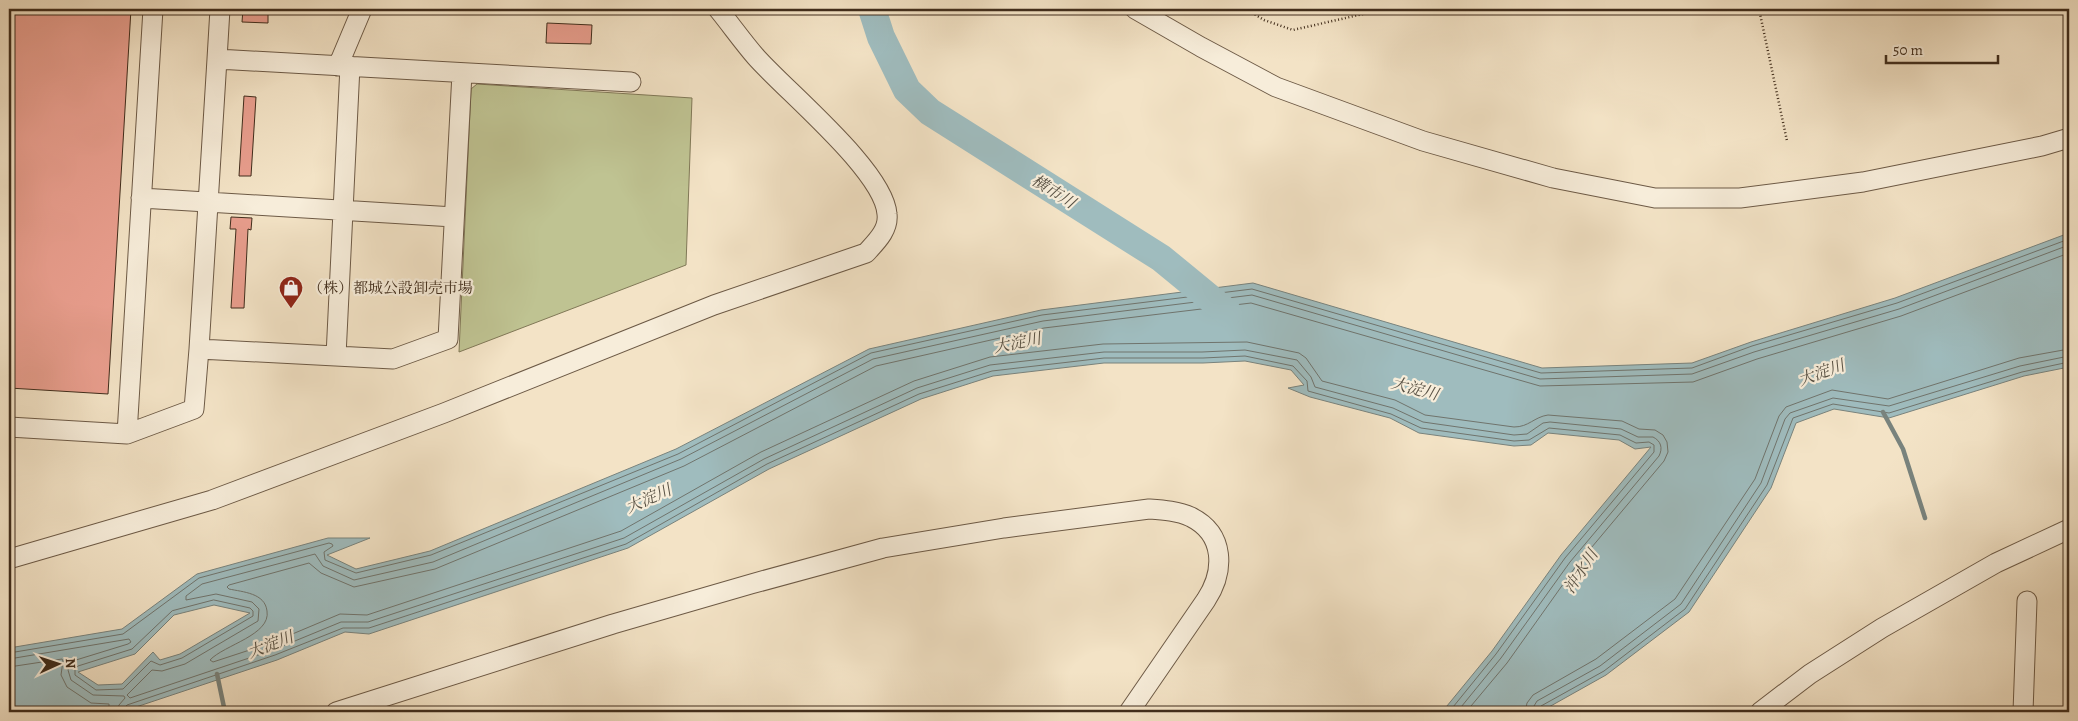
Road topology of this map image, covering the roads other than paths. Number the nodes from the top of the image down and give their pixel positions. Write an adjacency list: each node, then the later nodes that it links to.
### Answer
1 (153, 9): 11 (street)
2 (220, 9): 6 (street)
3 (362, 9): 7 (street)
4 (718, 9): 20 (street)
5 (1135, 9): 10 (street)
6 (217, 59): 7 (street); 12 (street)
7 (344, 66): 8 (street); 13 (street)
8 (462, 73): 9 (street); 14 (street)
9 (631, 82)
10 (2069, 138)
11 (142, 198): 12 (street); 18 (street)
12 (208, 202): 13 (street); 15 (street)
13 (343, 210): 14 (street); 16 (street)
14 (454, 217): 16 (street)
15 (199, 349): 16 (street); 18 (street)
16 (336, 356)
17 (9, 427): 18 (street)
18 (127, 434)
19 (2069, 529): 24 (street)
20 (9, 559)
21 (2027, 602): 25 (street)
22 (336, 712): 23 (street)
23 (1129, 712)
24 (1760, 712)
25 (2023, 712)

